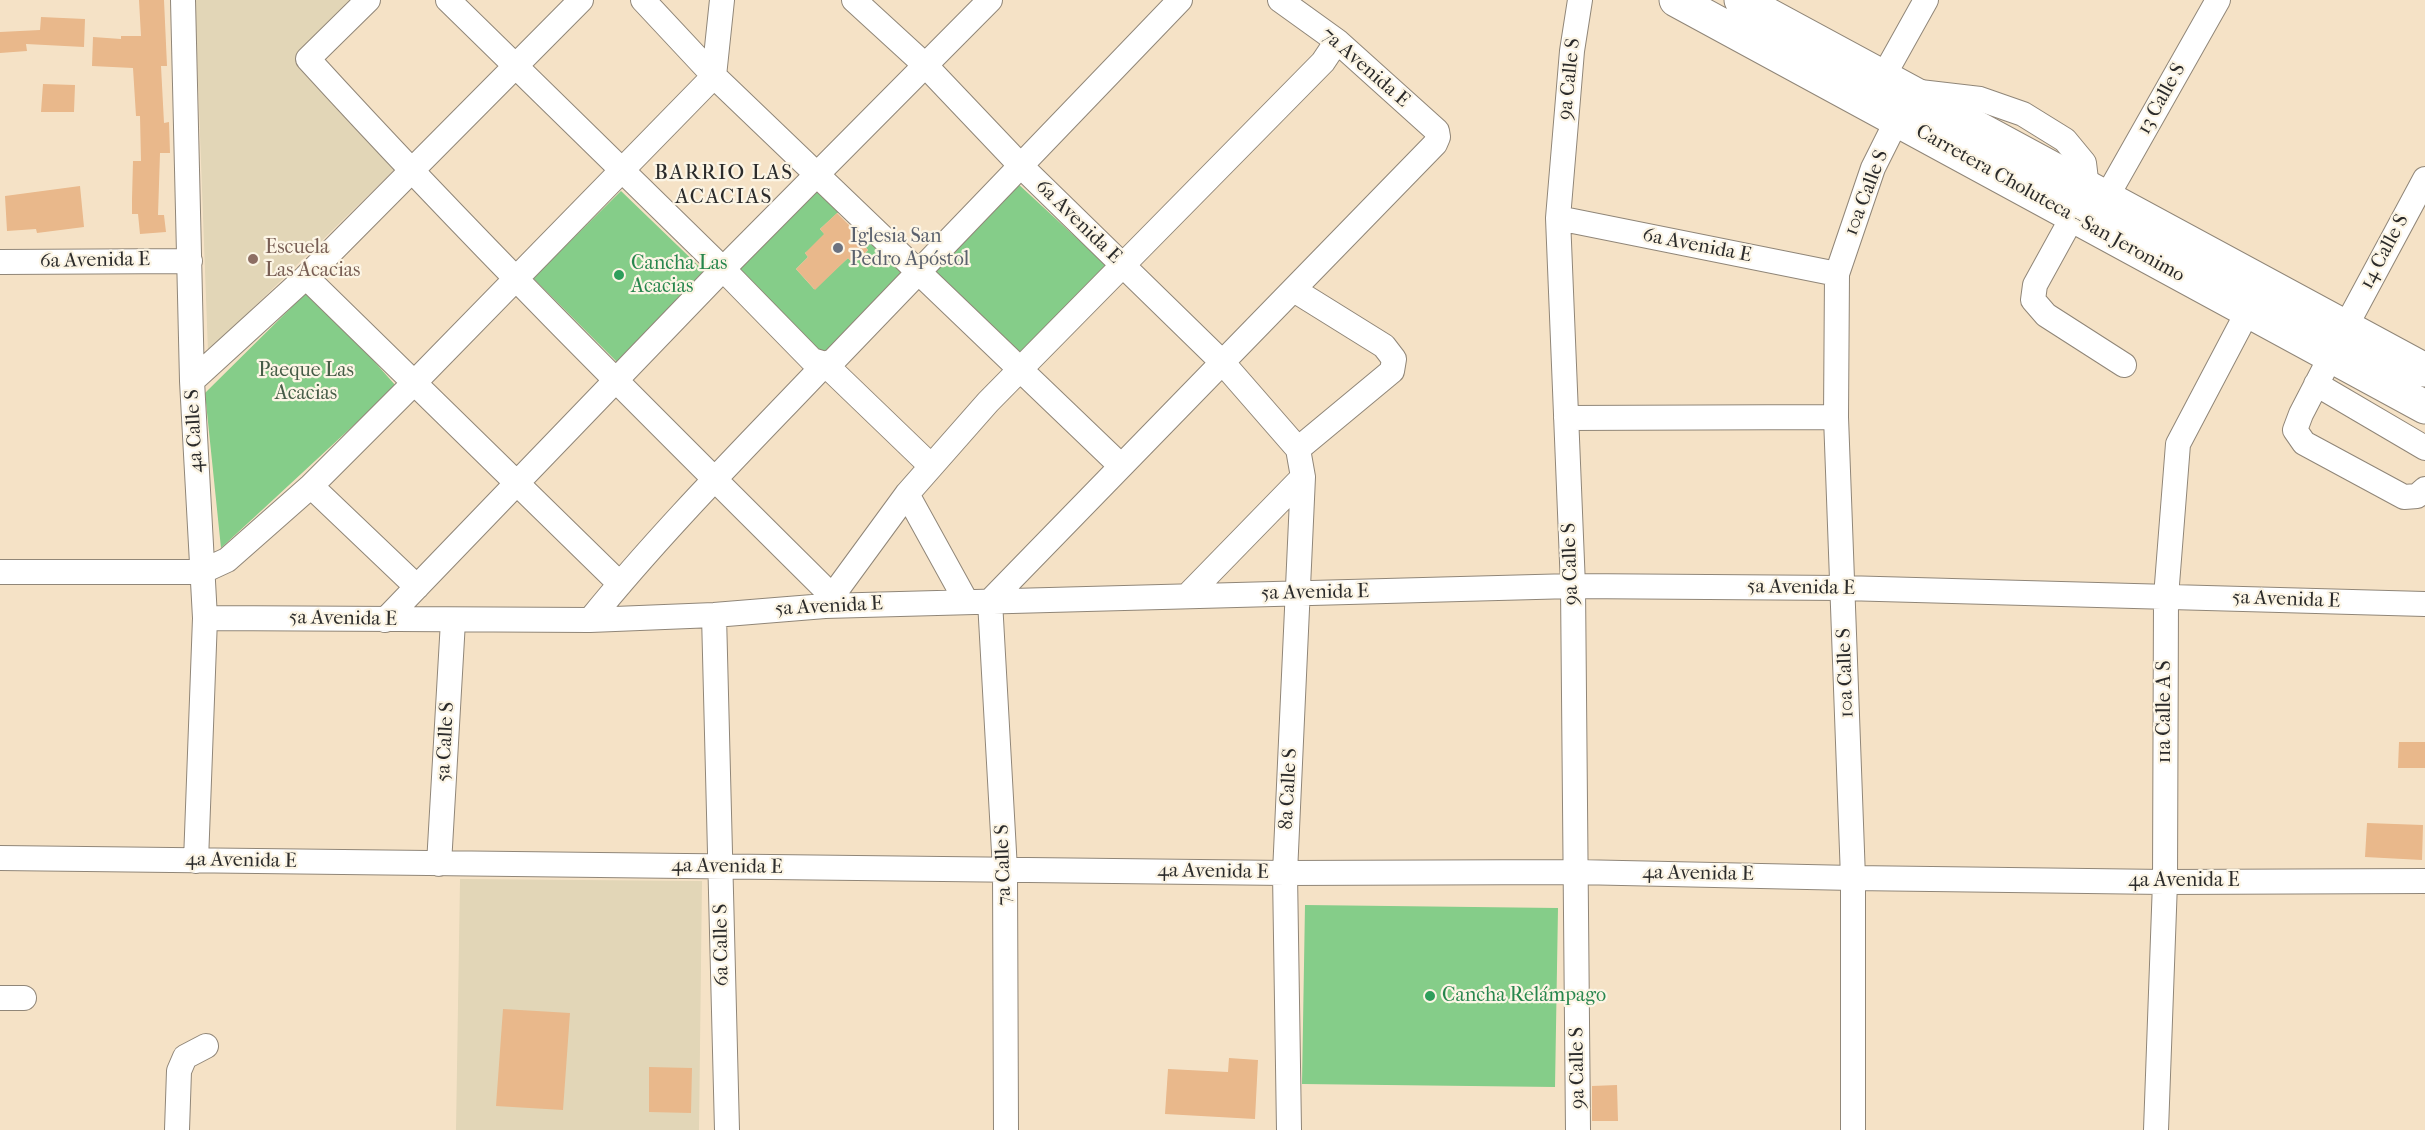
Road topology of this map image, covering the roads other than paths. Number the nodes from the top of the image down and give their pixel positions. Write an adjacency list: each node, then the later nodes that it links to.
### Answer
1 (183, 0): 28 (street, 4a Calle S)
2 (368, 0): 23 (street)
3 (448, 0): 17 (street)
4 (581, 0): 17 (street)
5 (643, 0): 19 (street)
6 (722, 0): 19 (street)
7 (854, 0): 18 (street, 6a Avenida E)
8 (990, 0): 18 (street)
9 (1180, 0): 21 (street)
10 (1280, 0): 16 (street, 7a Avenida E)
11 (1580, 0): 27 (street, 9a Calle S)
12 (1676, 0): 20 (highway, Carretera Choluteca - San Jeronimo)
13 (1741, 0): 20 (highway, Carretera Choluteca - San Jeronimo)
14 (1926, 0): 20 (street, 10a Calle S)
15 (2218, 0): 26 (street, 13 Calle S)
16 (1337, 41): 30 (street); 36 (street, 7a Avenida E)
17 (516, 65): 22 (street); 23 (street)
18 (926, 65): 21 (street, 6a Avenida E); 24 (street)
19 (714, 76): 22 (street); 24 (street)
20 (1896, 96): 26 (highway, Carretera Choluteca - San Jeronimo); 26 (street); 33 (street, 10a Calle S)
21 (1021, 166): 30 (street, 6a Avenida E); 32 (street)
22 (622, 170): 31 (street); 35 (street)
23 (410, 171): 34 (street); 35 (street)
24 (817, 175): 31 (street); 32 (street)
25 (2425, 179): 38 (street, 14 Calle S)
26 (2089, 201): 37 (highway, Carretera Choluteca - San Jeronimo); 38 (highway, Carretera Choluteca - San Jeronimo); 41 (street, 13 Calle S)
27 (1558, 218): 33 (street, 6a Avenida E); 50 (street, 9a Calle S)
28 (189, 261): 29 (street, 6a Avenida E); 45 (street, 4a Calle S)
29 (0, 262)
30 (1122, 265): 39 (street, 6a Avenida E); 42 (street)
31 (723, 269): 40 (street); 46 (street)
32 (919, 272): 40 (street); 42 (street)
33 (1837, 274): 49 (street, 10a Calle S)
34 (306, 278): 45 (street); 47 (street)
35 (516, 280): 46 (street); 47 (street)
36 (1294, 290): 39 (street); 52 (street)
37 (2248, 311): 43 (highway, Carretera Choluteca - San Jeronimo); 69 (street, 11a Calle A S)
38 (2346, 326): 44 (highway, Carretera Choluteca - San Jeronimo)
39 (1222, 363): 52 (street, 6a Avenida E); 54 (street)
40 (825, 364): 53 (street); 56 (street)
41 (2124, 365)
42 (1020, 369): 53 (street); 54 (street)
43 (2324, 370): 48 (highway, Carretera Choluteca - San Jeronimo); 51 (street); 59 (street)
44 (2425, 370)
45 (192, 381): 62 (street, 4a Calle S)
46 (615, 381): 56 (street); 57 (street)
47 (414, 383): 57 (street); 58 (street)
48 (2425, 407)
49 (1836, 417): 50 (street); 66 (street, 10a Calle S)
50 (1566, 418): 64 (street, 9a Calle S)
51 (2425, 448)
52 (1298, 449): 55 (street, 8a Calle S)
53 (931, 466): 60 (street)
54 (1121, 466): 72 (street)
55 (1303, 477): 67 (street, 8a Calle S); 68 (street)
56 (715, 480): 63 (street); 70 (street)
57 (516, 484): 63 (street); 65 (street)
58 (311, 486): 62 (street); 65 (street)
59 (2425, 489)
60 (907, 494): 70 (street); 71 (street)
61 (0, 572): 62 (street)
62 (201, 572): 75 (street, 4a Calle S)
63 (620, 584): 78 (street)
64 (1573, 586): 66 (street, 5a Avenida E); 67 (street, 5a Avenida E); 84 (street, 9a Calle S)
65 (417, 587): 76 (street)
66 (1842, 588): 69 (street, 5a Avenida E); 86 (street, 10a Calle S)
67 (1299, 594): 68 (street, 5a Avenida E); 85 (street, 8a Calle S)
68 (1187, 596): 72 (street, 5a Avenida E)
69 (2166, 597): 73 (street, 5a Avenida E); 88 (street, 11a Calle A S)
70 (829, 601): 71 (street, 5a Avenida E); 74 (street, 5a Avenida E)
71 (966, 601): 72 (street, 5a Avenida E)
72 (990, 601): 83 (street, 7a Calle S)
73 (2425, 604)
74 (714, 615): 78 (street, 5a Avenida E); 82 (street, 6a Calle S)
75 (205, 618): 76 (street, 5a Avenida E); 80 (street, 4a Calle S)
76 (385, 620): 77 (street, 5a Avenida E)
77 (453, 621): 78 (street, 5a Avenida E); 81 (street, 5a Calle S)
78 (590, 621)
79 (0, 858): 80 (street, 4a Avenida E)
80 (196, 861): 81 (street, 4a Avenida E)
81 (439, 864): 82 (street, 4a Avenida E)
82 (720, 867): 83 (street, 4a Avenida E); 93 (street, 6a Calle S)
83 (1005, 870): 85 (street, 4a Avenida E); 94 (street, 7a Calle S)
84 (1576, 872): 85 (street, 4a Avenida E); 86 (street, 4a Avenida E); 96 (street, 9a Calle S)
85 (1285, 873): 95 (street, 8a Calle S)
86 (1854, 878): 88 (street, 4a Avenida E); 97 (street, 10a Calle S)
87 (2425, 881): 88 (street, 4a Avenida E)
88 (2165, 882): 98 (street, 11a Calle A S)
89 (0, 998): 90 (street)
90 (24, 998)
91 (206, 1046): 92 (street)
92 (177, 1130)
93 (727, 1130)
94 (1006, 1130)
95 (1289, 1130)
96 (1578, 1130)
97 (1853, 1130)
98 (2156, 1130)

